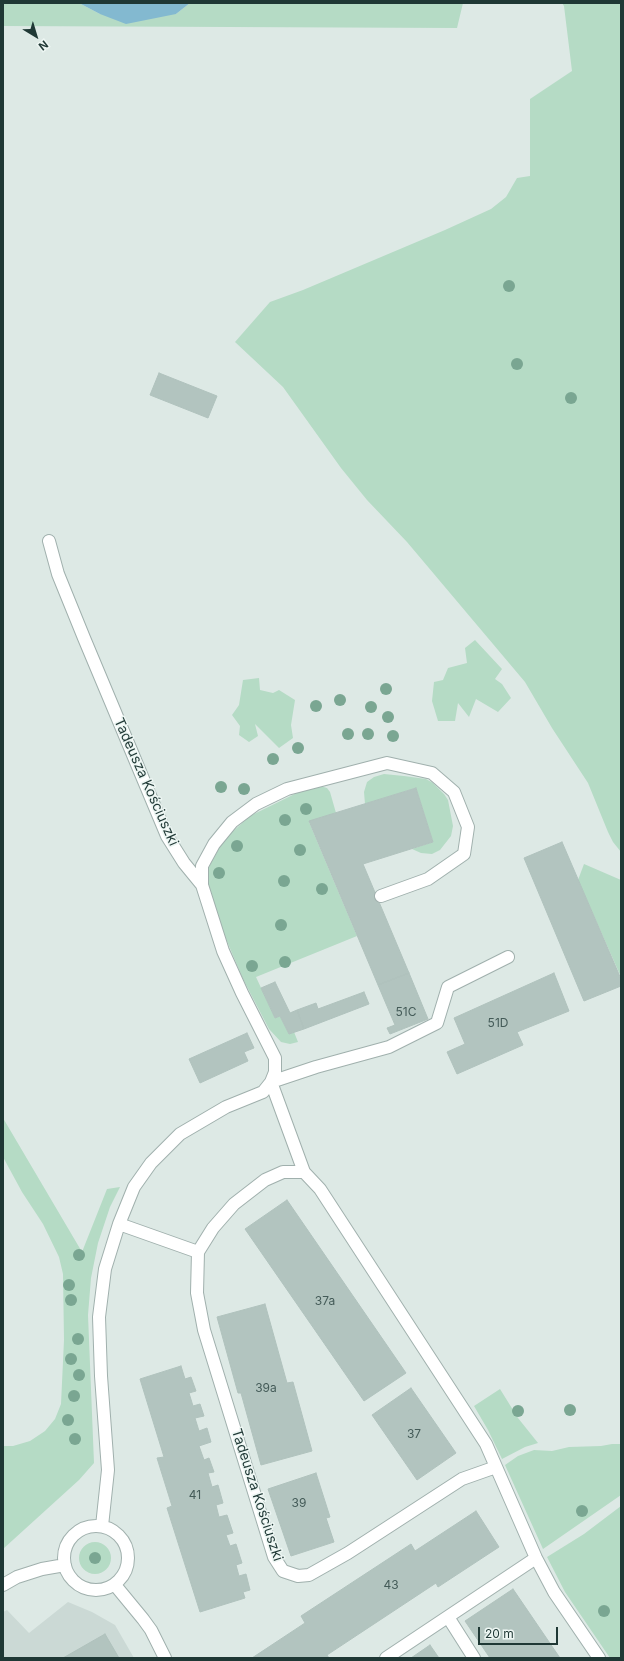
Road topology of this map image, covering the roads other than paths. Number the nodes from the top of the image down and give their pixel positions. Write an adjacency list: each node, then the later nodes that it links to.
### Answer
1 (49, 541): 2 (street, Tadeusza Kościuszki)
2 (202, 885): 3 (street); 5 (street, Tadeusza Kościuszki)
3 (381, 896)
4 (508, 957): 5 (street)
5 (271, 1082): 6 (street); 7 (street)
6 (304, 1172): 8 (street); 9 (street)
7 (119, 1224): 8 (street); 10 (street)
8 (198, 1252): 9 (street, Tadeusza Kościuszki)
9 (496, 1467): 11 (street)
10 (102, 1526): 12 (street); 14 (street)
11 (536, 1558): 15 (street); 19 (street)
12 (65, 1565): 13 (street); 14 (street)
13 (3, 1585)
14 (115, 1585): 16 (street)
15 (448, 1617): 17 (street); 18 (street)
16 (165, 1658)
17 (386, 1658)
18 (474, 1658)
19 (599, 1658)

